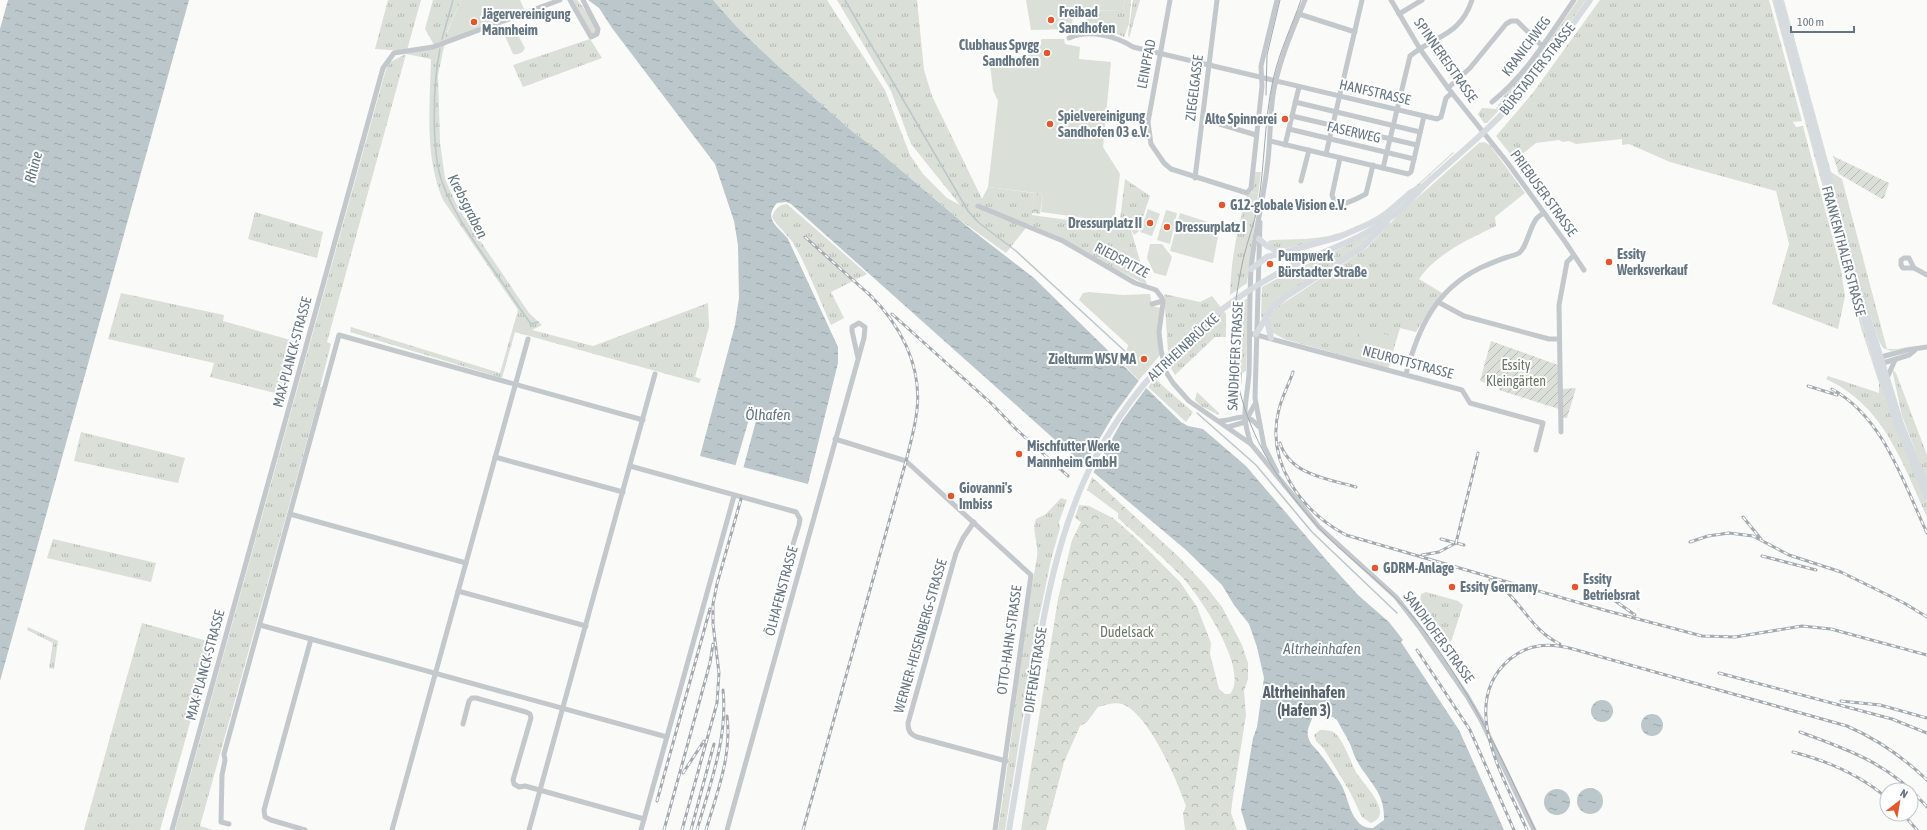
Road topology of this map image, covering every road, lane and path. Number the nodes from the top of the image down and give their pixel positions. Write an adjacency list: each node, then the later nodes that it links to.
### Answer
1 (560, 0): 124 (street, MAX-PLANCK-STRASSE)
2 (570, 0): 3 (street)
3 (583, 0)
4 (1170, 0): 22 (street, LEINPFAD)
5 (1217, 0): 23 (street, ZIEGELGASSE)
6 (1277, 0): 24 (street)
7 (1305, 0): 16 (street, SANDHOFER STRASSE)
8 (1362, 0): 18 (street)
9 (1391, 0): 17 (street, SPINNEREISTRASSE)
10 (1422, 0): 17 (street)
11 (1472, 0): 21 (street)
12 (1574, 0): 20 (street, KRANICHWEG)
13 (1590, 0): 40 (main road, BÜRSTADTER STRASSE)
14 (1776, 0): 85 (main road, FRANKENTHALER STRASSE)
15 (1780, 0): 83 (main road, FRANKENTHALER STRASSE)
16 (1299, 14): 18 (street); 25 (street, SANDHOFER STRASSE)
17 (1399, 14): 21 (street, SPINNEREISTRASSE)
18 (1355, 32): 28 (street)
19 (1069, 38): 22 (street)
20 (1542, 46): 27 (street); 30 (street, KRANICHWEG)
21 (1420, 49): 27 (street, SPINNEREISTRASSE); 31 (street)
22 (1160, 53): 23 (street); 54 (street, LEINPFAD)
23 (1209, 64): 24 (street); 35 (street, ZIEGELGASSE)
24 (1262, 77): 25 (street); 41 (street)
25 (1276, 81): 26 (street, HANFSTRASSE); 44 (street, SANDHOFER STRASSE)
26 (1299, 87): 28 (street, HANFSTRASSE); 29 (street)
27 (1450, 91): 34 (street, HANFSTRASSE); 40 (street, SPINNEREISTRASSE)
28 (1340, 96): 31 (street, HANFSTRASSE); 32 (street)
29 (1295, 102): 32 (street); 33 (street)
30 (1492, 102)
31 (1396, 110): 34 (street, HANFSTRASSE); 37 (street)
32 (1336, 112): 36 (street); 37 (street)
33 (1292, 116): 36 (street); 38 (street)
34 (1424, 116): 39 (street)
35 (1203, 119): 41 (street); 54 (street, ZIEGELGASSE)
36 (1333, 125): 42 (street); 43 (street)
37 (1393, 125): 39 (street); 43 (street)
38 (1289, 129): 42 (street, FASERWEG); 45 (street)
39 (1420, 132): 46 (street)
40 (1484, 132): 56 (main road, BÜRSTADTER STRASSE); 59 (street, PRIEBUSER STRASSE)
41 (1256, 135): 54 (street, LEINPFAD)
42 (1330, 139): 48 (street, FASERWEG); 49 (street)
43 (1390, 139): 46 (street); 48 (street)
44 (1270, 141): 45 (street); 58 (street, SANDHOFER STRASSE)
45 (1285, 145): 47 (street)
46 (1417, 145): 51 (street)
47 (1308, 150): 49 (street); 55 (street)
48 (1386, 152): 51 (street, FASERWEG); 53 (street)
49 (1326, 154): 50 (street)
50 (1340, 158): 52 (street); 52 (street)
51 (1414, 159): 53 (street)
52 (1373, 165): 53 (street)
53 (1383, 168)
54 (1195, 178)
55 (1301, 182)
56 (1427, 183): 60 (main road, BÜRSTADTER STRASSE); 61 (main road, BÜRSTADTER STRASSE)
57 (978, 206): 72 (street, RIEDSPITZE)
58 (1260, 213): 62 (street, SANDHOFER STRASSE); 68 (street, SANDHOFER STRASSE)
59 (1544, 213): 65 (street, PRIEBUSER STRASSE); 73 (street)
60 (1393, 216): 63 (main road, BÜRSTADTER STRASSE); 75 (main road)
61 (1380, 219): 63 (main road, BÜRSTADTER STRASSE); 64 (main road)
62 (1259, 239): 64 (main road); 66 (street, SANDHOFER STRASSE)
63 (1352, 239): 69 (main road, BÜRSTADTER STRASSE)
64 (1280, 252): 66 (main road)
65 (1573, 256): 70 (street, PRIEBUSER STRASSE); 79 (street)
66 (1258, 263): 68 (main road); 76 (street, SANDHOFER STRASSE)
67 (1914, 268): 71 (street)
68 (1251, 269): 76 (street, SANDHOFER STRASSE)
69 (1285, 270): 107 (main road, ALTRHEINBRÜCKE)
70 (1584, 270)
71 (1927, 275)
72 (1163, 301): 74 (street); 93 (street)
73 (1438, 302): 79 (street); 87 (street)
74 (1152, 304)
75 (1266, 316): 76 (main road); 77 (main road)
76 (1252, 334): 77 (street, NEUROTTSTRASSE); 90 (street, SANDHOFER STRASSE); 91 (street, SANDHOFER STRASSE)
77 (1271, 338): 87 (street, NEUROTTSTRASSE)
78 (528, 339): 89 (street)
79 (1559, 339): 96 (street)
80 (1927, 347): 81 (street)
81 (1915, 350): 83 (street); 84 (street)
82 (858, 358): 82 (street, ÖLHAFENSTRASSE); 97 (street, ÖLHAFENSTRASSE)
83 (1882, 360): 84 (street); 85 (main road); 88 (main road, FRANKENTHALER STRASSE)
84 (1895, 360): 88 (street)
85 (1876, 362): 106 (main road, FRANKENTHALER STRASSE)
86 (655, 374): 92 (street)
87 (1406, 374): 99 (street, NEUROTTSTRASSE)
88 (1888, 378): 102 (main road, FRANKENTHALER STRASSE)
89 (515, 384): 92 (street); 100 (street); 108 (street)
90 (1256, 403): 91 (street); 94 (street, SANDHOFER STRASSE)
91 (1246, 419): 93 (street); 94 (street); 95 (street); 98 (street, SANDHOFER STRASSE)
92 (643, 420): 101 (street)
93 (1220, 421): 95 (street)
94 (1259, 426): 103 (street, SANDHOFER STRASSE)
95 (1228, 427): 98 (street)
96 (1561, 432)
97 (835, 439): 109 (street, OTTO-HAHN-STRASSE); 129 (street, ÖLHAFENSTRASSE)
98 (1251, 444): 103 (street, SANDHOFER STRASSE)
99 (1536, 450)
100 (495, 457): 104 (street); 110 (street)
101 (630, 466): 104 (street); 105 (street)
102 (1927, 486)
103 (1286, 487): 132 (street, SANDHOFER STRASSE)
104 (623, 492): 114 (street)
105 (734, 496): 111 (street); 119 (street)
106 (1927, 497)
107 (1072, 512): 131 (main road, DIFFENÉSTRASSE)
108 (290, 514): 110 (street); 113 (street)
109 (974, 522): 120 (street, OTTO-HAHN-STRASSE); 120 (street, WERNER-HEISENBERG-STRASSE)
110 (466, 562): 112 (street)
111 (784, 573)
112 (458, 591): 114 (street); 116 (street)
113 (260, 625): 115 (street); 123 (street)
114 (586, 626): 117 (street)
115 (311, 639): 116 (street); 125 (street)
116 (435, 673): 117 (street); 126 (street)
117 (563, 708): 119 (street); 121 (street)
118 (463, 724): 121 (street)
119 (667, 737): 122 (street)
120 (1006, 761): 130 (street, OTTO-HAHN-STRASSE)
121 (540, 790): 122 (street); 127 (street)
122 (644, 819): 128 (street)
123 (229, 824)
124 (172, 830)
125 (305, 830)
126 (392, 830)
127 (529, 830)
128 (641, 830)
129 (728, 830)
130 (995, 830)
131 (1009, 830)
132 (1534, 830)

